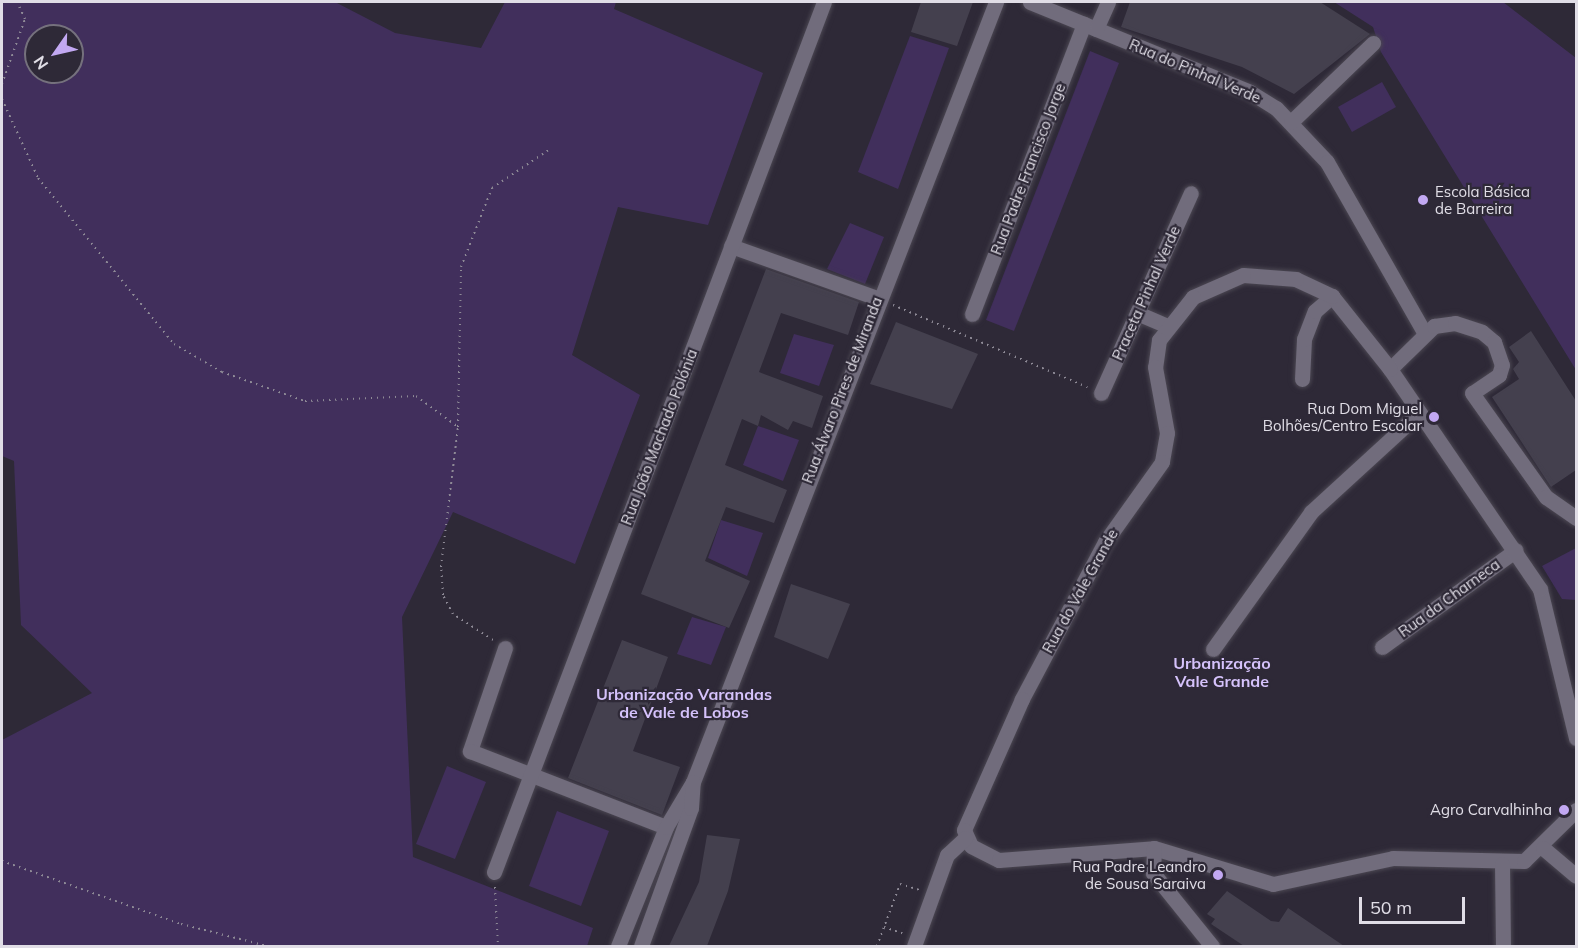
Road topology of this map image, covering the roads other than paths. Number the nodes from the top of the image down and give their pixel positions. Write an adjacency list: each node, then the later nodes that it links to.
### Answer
1 (824, 2): 9 (street, Rua João Machado Polónia)
2 (996, 2): 11 (street, Rua Álvaro Pires de Miranda)
3 (1030, 2): 5 (street, Rua do Pinhal Verde)
4 (1108, 2): 5 (street, Rua Padre Francisco Jorge)
5 (1090, 26): 7 (street, Rua do Pinhal Verde); 13 (street, Rua Padre Francisco Jorge)
6 (1374, 43): 7 (street)
7 (1291, 122): 15 (street, Rua do Pinhal Verde)
8 (1191, 193): 12 (street, Praceta Pinhal Verde)
9 (731, 246): 11 (street); 26 (street, Rua João Machado Polónia)
10 (1332, 296): 14 (street, Rua do Vale Grande); 16 (street, Rua do Vale Grande); 17 (street)
11 (877, 298): 27 (street, Rua Álvaro Pires de Miranda)
12 (1137, 313): 14 (street); 18 (street, Praceta Pinhal Verde)
13 (972, 314)
14 (1168, 326): 30 (street, Rua do Vale Grande)
15 (1424, 332): 16 (street); 20 (street)
16 (1390, 369): 19 (street, Rua do Vale Grande)
17 (1302, 379)
18 (1101, 393)
19 (1418, 414): 21 (street, Rua do Vale Grande); 24 (street)
20 (1576, 518)
21 (1516, 550): 22 (street, Rua da Charneca); 25 (street, Rua do Vale Grande)
22 (1382, 647)
23 (505, 648): 26 (street)
24 (1213, 649)
25 (1576, 738)
26 (531, 777): 29 (street); 34 (street, Rua João Machado Polónia)
27 (693, 782): 29 (street, Rua Álvaro Pires de Miranda); 38 (street, Rua Álvaro Pires de Miranda)
28 (1576, 810): 32 (street)
29 (666, 827): 37 (street, Rua Álvaro Pires de Miranda)
30 (966, 838): 31 (street); 36 (street)
31 (1154, 848): 33 (street); 39 (street)
32 (1543, 848): 33 (street); 35 (street)
33 (1502, 864): 40 (street)
34 (494, 872)
35 (1576, 876)
36 (916, 942)
37 (618, 946)
38 (641, 946)
39 (1212, 946)
40 (1503, 946)

